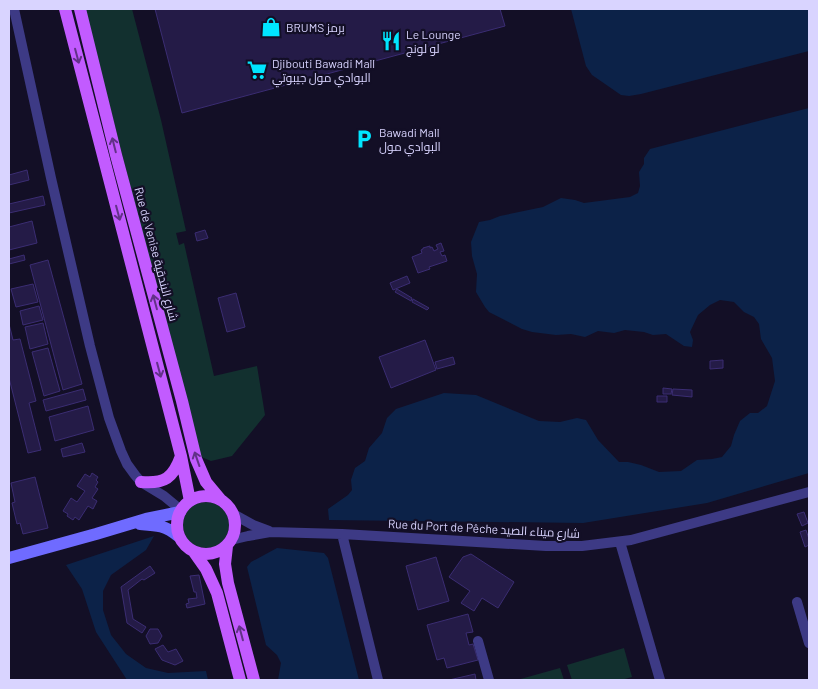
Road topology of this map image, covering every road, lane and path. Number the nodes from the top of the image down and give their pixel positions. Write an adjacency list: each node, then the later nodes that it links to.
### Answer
1 (14, 9): 5 (street)
2 (65, 9): 4 (main road, one-way to 4)
3 (80, 9): 7 (main road, Rue de Venise شارع البندقية, one-way to 3)
4 (181, 456): 5 (main road); 8 (main road)
5 (141, 482): 8 (street)
6 (809, 492): 14 (street, Rue du Port de Pêche شارع ميناء الصيد)
7 (222, 500): 8 (main road); 9 (main road)
8 (184, 506): 10 (main road); 13 (main road)
9 (233, 514): 11 (street, Rue du Port de Pêche شارع ميناء الصيد); 15 (main road)
10 (130, 524): 13 (main road); 17 (main road)
11 (270, 532): 12 (street, Rue du Port de Pêche شارع ميناء الصيد); 15 (street, Rue du Port de Pêche شارع ميناء الصيد)
12 (342, 534): 14 (street, Rue du Port de Pêche شارع ميناء الصيد); 23 (street)
13 (178, 536): 16 (main road)
14 (620, 542): 25 (street)
15 (229, 543): 16 (main road); 22 (main road, one-way to 15)
16 (194, 552): 21 (main road)
17 (9, 558)
18 (797, 602): 20 (street)
19 (478, 641): 24 (street)
20 (809, 643)
21 (240, 680)
22 (254, 680)
23 (378, 680)
24 (489, 680)
25 (660, 680)

